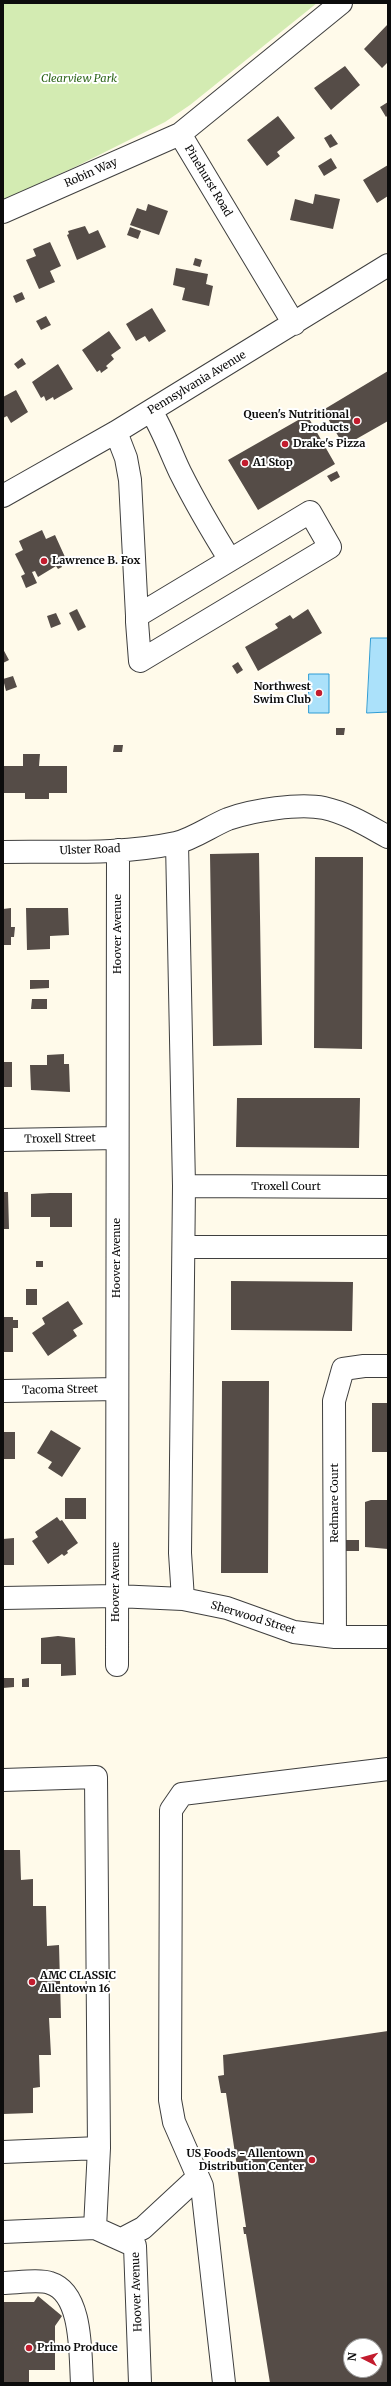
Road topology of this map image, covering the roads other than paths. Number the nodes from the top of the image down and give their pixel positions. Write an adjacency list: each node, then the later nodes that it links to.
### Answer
1 (341, 3): 2 (street, Pinehurst Road)
2 (180, 134): 3 (street, Robin Way); 5 (street, Pinehurst Road)
3 (3, 212)
4 (388, 265): 5 (street, Pennsylvania Avenue)
5 (294, 324): 6 (street, Pennsylvania Avenue)
6 (151, 411): 7 (street, Pennsylvania Avenue); 9 (street)
7 (116, 432): 8 (street, Pennsylvania Avenue); 10 (street)
8 (3, 496)
9 (230, 560): 10 (street); 10 (street)
10 (137, 616)
11 (388, 837): 12 (street, Ulster Road)
12 (177, 843): 13 (street, Ulster Road); 17 (street)
13 (118, 850): 14 (street, Ulster Road); 15 (street, Hoover Avenue)
14 (3, 852)
15 (117, 1138): 16 (street, Troxell Street); 22 (street, Hoover Avenue)
16 (3, 1140)
17 (184, 1186): 18 (street, Troxell Court); 19 (street)
18 (388, 1187)
19 (184, 1247): 20 (street); 26 (street)
20 (388, 1247)
21 (388, 1366): 27 (street, Redmare Court)
22 (117, 1389): 23 (street, Tacoma Street); 24 (street, Hoover Avenue)
23 (3, 1391)
24 (116, 1596): 25 (street, Sherwood Street); 26 (street, Sherwood Street); 29 (street, Hoover Avenue)
25 (3, 1598)
26 (184, 1599): 27 (street, Sherwood Street)
27 (335, 1637): 28 (street, Sherwood Street)
28 (388, 1637)
29 (117, 1666)
30 (388, 1770): 34 (street)
31 (3, 1780): 32 (street)
32 (99, 2148): 33 (street); 35 (street)
33 (3, 2152)
34 (198, 2177): 37 (street); 41 (street)
35 (95, 2228): 36 (street); 37 (street, Hoover Avenue)
36 (3, 2232)
37 (122, 2239): 40 (street, Hoover Avenue)
38 (3, 2283): 39 (street)
39 (82, 2383)
40 (140, 2383)
41 (224, 2383)

